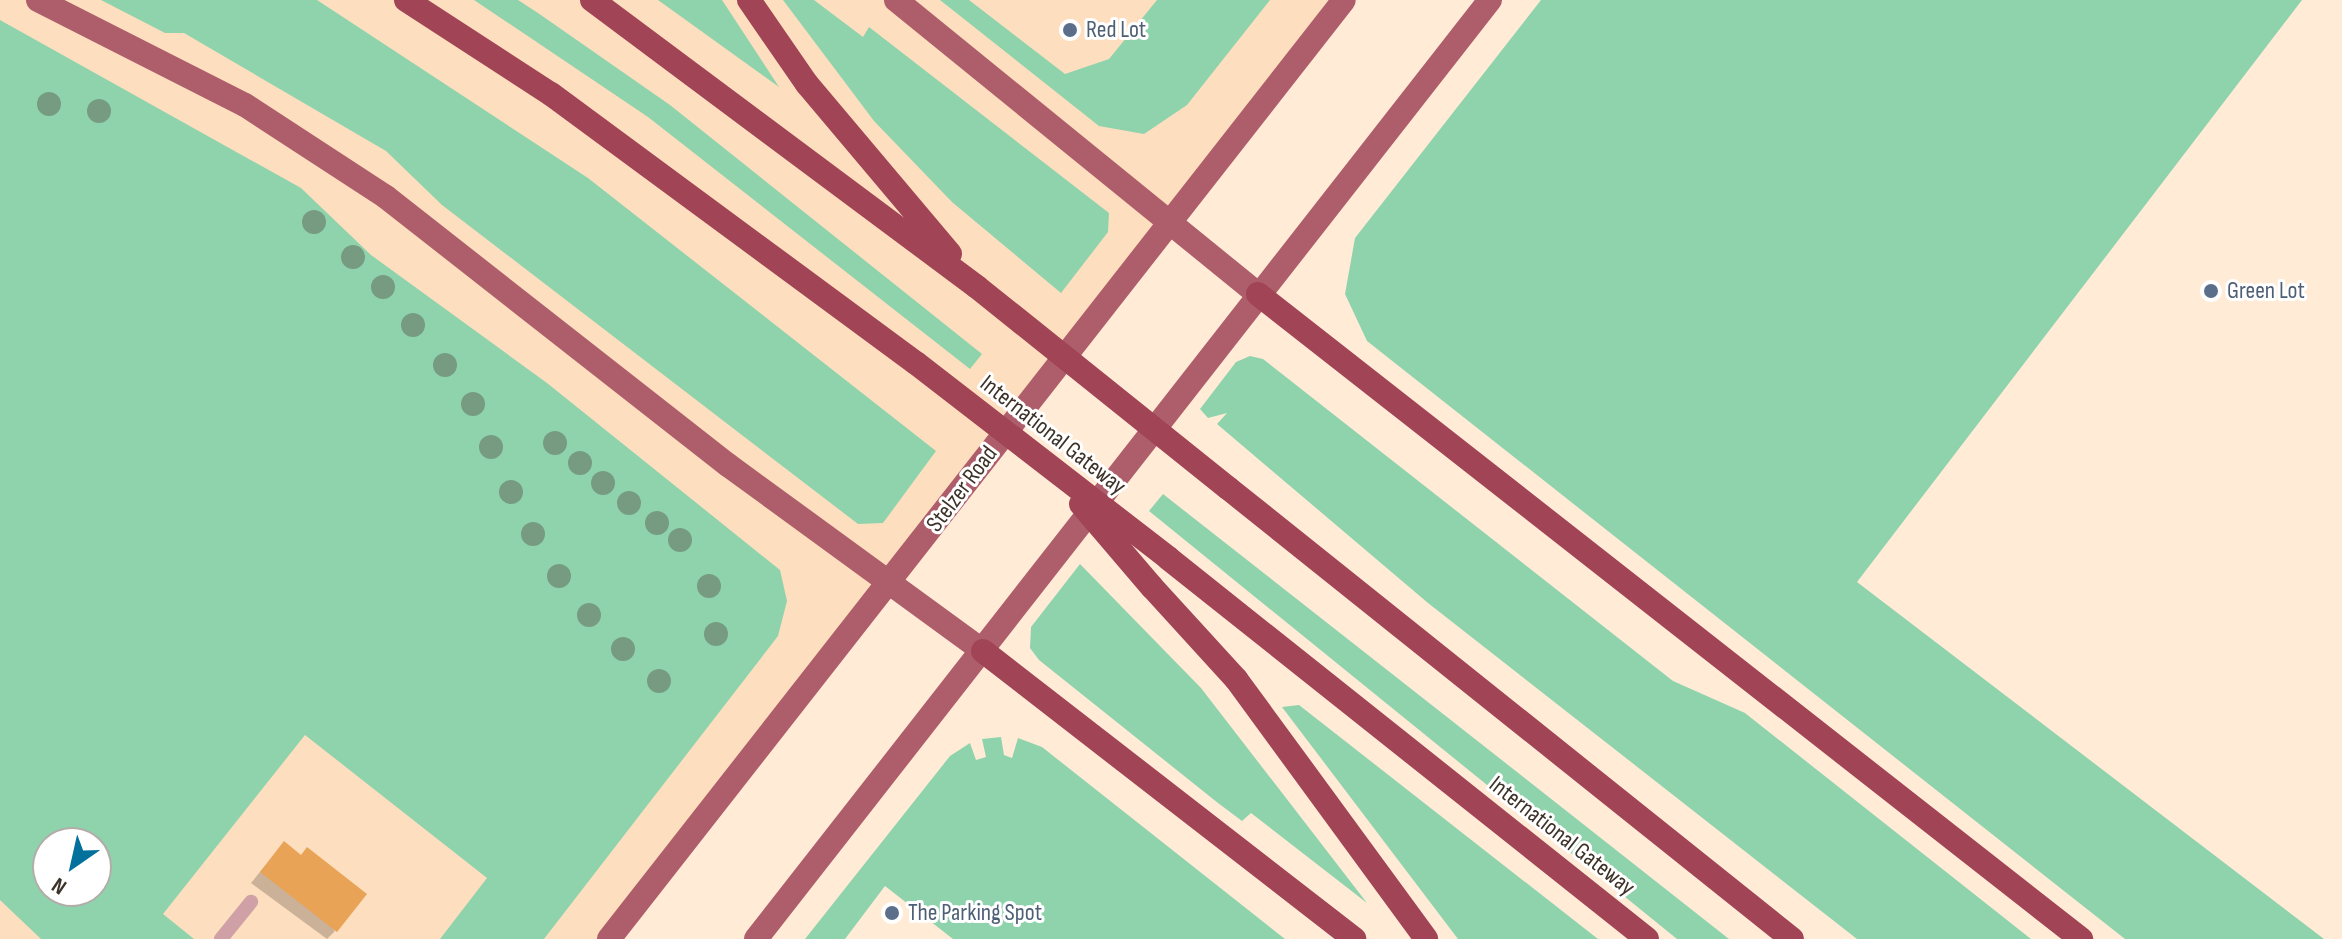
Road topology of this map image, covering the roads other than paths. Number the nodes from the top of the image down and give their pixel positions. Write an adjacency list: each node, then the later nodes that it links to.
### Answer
1 (38, 0): 12 (main road)
2 (406, 0): 11 (highway, International Gateway, bridge)
3 (592, 0): 9 (highway)
4 (749, 0): 9 (highway)
5 (896, 0): 8 (main road)
6 (1344, 0): 8 (main road, Stelzer Road)
7 (1490, 0): 10 (main road)
8 (1172, 219): 10 (main road); 12 (main road, Stelzer Road)
9 (977, 287): 21 (highway, bridge)
10 (1258, 294): 13 (main road); 22 (highway)
11 (1048, 466): 19 (highway, bridge); 20 (highway, International Gateway, bridge)
12 (890, 583): 13 (main road); 16 (main road, Stelzer Road)
13 (983, 651): 17 (main road); 18 (highway)
14 (251, 902): 15 (lane)
15 (221, 939)
16 (609, 939)
17 (756, 939)
18 (1354, 939)
19 (1426, 939)
20 (1647, 939)
21 (1792, 939)
22 (2081, 939)

